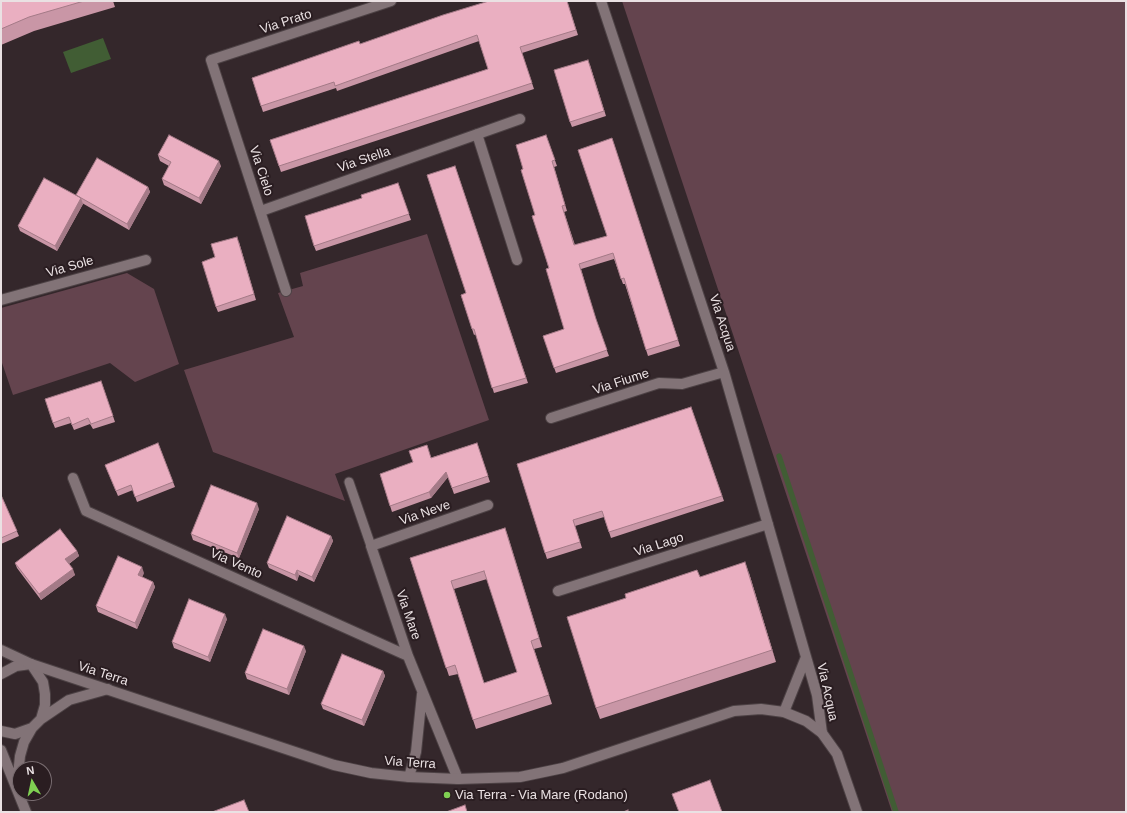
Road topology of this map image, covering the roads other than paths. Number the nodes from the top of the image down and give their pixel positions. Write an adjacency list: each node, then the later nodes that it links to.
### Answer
1 (391, 1): 3 (street, Via Prato)
2 (601, 1): 11 (street, Via Acqua)
3 (211, 60): 6 (street, Via Cielo)
4 (520, 119): 5 (street, Via Stella)
5 (476, 134): 6 (street, Via Stella); 8 (street)
6 (261, 211): 9 (street, Via Cielo)
7 (146, 260): 10 (street, Via Sole)
8 (517, 260)
9 (286, 291)
10 (1, 300)
11 (724, 372): 12 (street, Via Fiume); 16 (street, Via Acqua)
12 (551, 418)
13 (73, 478): 20 (street, Via Vento)
14 (349, 482): 17 (lane)
15 (488, 505): 17 (street, Via Neve)
16 (768, 524): 18 (street, Via Lago); 21 (street, Via Acqua)
17 (371, 546): 20 (street, Via Mare)
18 (558, 591)
19 (1, 650): 22 (street, Via Terra)
20 (408, 656): 25 (street, Via Mare)
21 (806, 657): 26 (street, Via Acqua); 30 (street, Via Acqua)
22 (31, 664): 23 (street); 24 (street, Via Terra); 27 (street)
23 (1, 674)
24 (108, 689): 27 (street); 34 (street, Via Terra)
25 (422, 692): 34 (street, Via Mare); 35 (street, Via Mare)
26 (784, 712): 30 (street, Via Terra); 35 (street, Via Terra)
27 (41, 719): 28 (street)
28 (32, 728): 29 (street); 32 (street)
29 (1, 731)
30 (822, 733): 38 (street)
31 (1, 750): 33 (street)
32 (20, 761)
33 (12, 777)
34 (409, 777): 35 (street, Via Terra)
35 (458, 779)
36 (22, 801): 37 (street)
37 (26, 812)
38 (857, 812)

